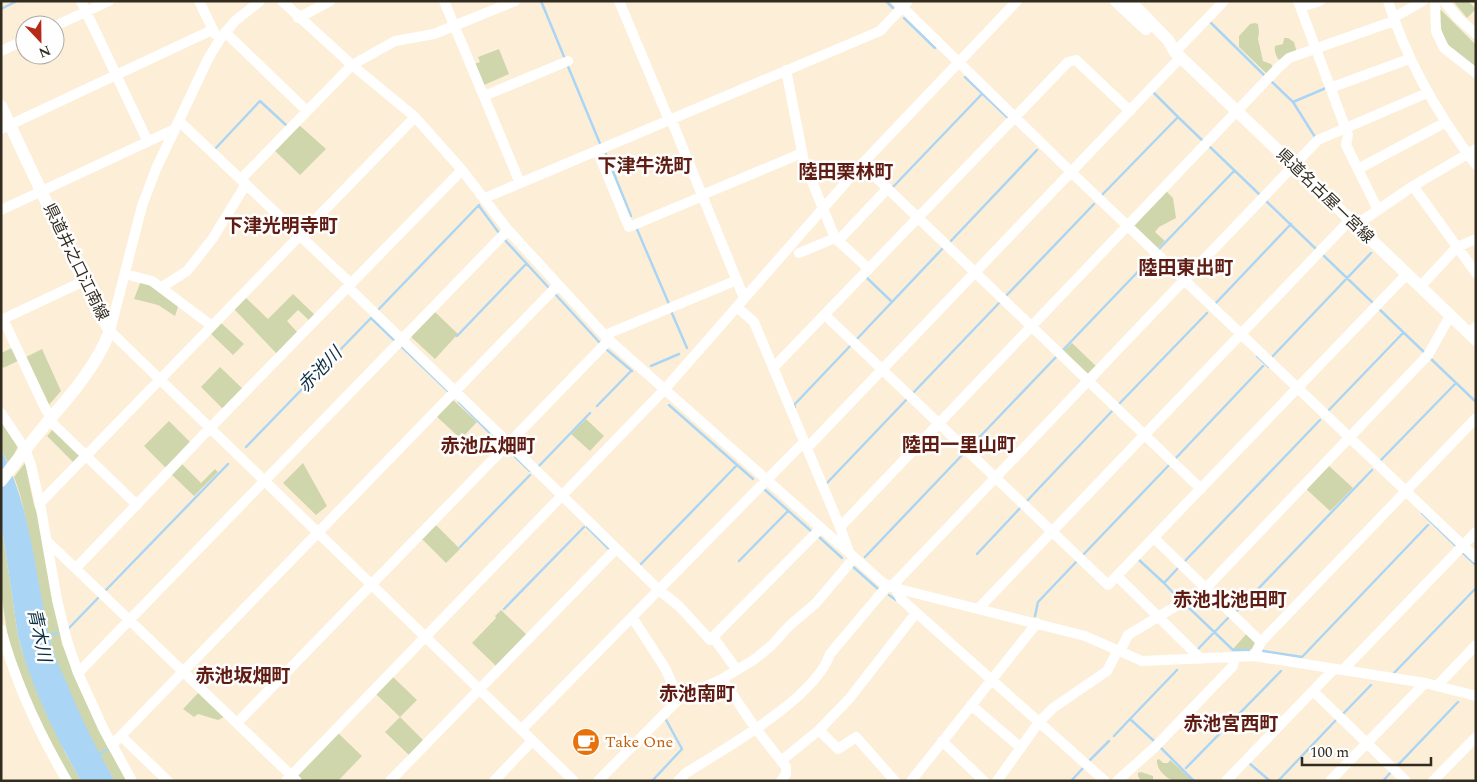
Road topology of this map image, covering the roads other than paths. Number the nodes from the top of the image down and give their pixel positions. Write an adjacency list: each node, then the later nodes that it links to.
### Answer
1 (81, 1): 21 (street)
2 (109, 1): 21 (street)
3 (199, 1): 26 (street)
4 (260, 1): 28 (street)
5 (282, 1): 22 (street)
6 (330, 1): 22 (street)
7 (444, 1): 25 (street)
8 (515, 1): 25 (street)
9 (619, 1): 49 (street)
10 (1017, 1): 35 (street)
11 (1116, 1): 32 (main road, 県道名古屋一宮線)
12 (1130, 1): 32 (main road, 県道名古屋一宮線)
13 (1224, 1): 32 (street)
14 (1320, 1): 20 (street)
15 (1388, 1): 23 (street)
16 (1423, 1): 23 (street)
17 (1435, 1): 38 (street)
18 (1444, 1): 27 (street)
19 (902, 3): 35 (street); 37 (street)
20 (1300, 4): 30 (street)
21 (86, 12): 24 (street); 39 (street)
22 (298, 18): 36 (street)
23 (1394, 20): 30 (street); 33 (street)
24 (65, 21)
25 (454, 26): 36 (street); 42 (street)
26 (212, 30): 28 (street); 39 (street)
27 (1476, 34)
28 (222, 35): 45 (street); 51 (street)
29 (15, 45): 31 (street)
30 (1316, 49): 40 (street); 46 (street)
31 (1, 51)
32 (1178, 54): 44 (street); 46 (main road, 県道名古屋一宮線)
33 (1409, 59): 40 (street); 41 (street)
34 (568, 61): 42 (street)
35 (960, 62): 47 (street); 58 (street)
36 (352, 65): 45 (street); 48 (street)
37 (786, 70): 49 (street); 57 (street)
38 (1476, 73)
39 (116, 75): 52 (street); 54 (street)
40 (1330, 88): 53 (street)
41 (1427, 93): 50 (street); 53 (street)
42 (484, 96): 65 (street)
43 (1, 106): 52 (main road, 県道井之口江南線)
44 (1130, 110): 47 (street); 63 (street)
45 (307, 111): 64 (street)
46 (1237, 111): 59 (main road, 県道名古屋一宮線); 76 (street)
47 (1014, 116): 63 (street); 74 (street)
48 (415, 117): 62 (street); 78 (street)
49 (670, 119): 55 (street); 69 (street)
50 (1446, 122): 56 (street); 61 (street)
51 (177, 125): 54 (street); 64 (street); 86 (street)
52 (6, 127): 68 (main road, 県道井之口江南線)
53 (1345, 128): 59 (street); 61 (street)
54 (148, 142): 68 (street)
55 (597, 150): 65 (street); 69 (street)
56 (1471, 151): 60 (street); 66 (street)
57 (802, 153): 69 (street); 71 (street)
58 (862, 164): 67 (street); 71 (street)
59 (1293, 165): 75 (main road, 県道名古屋一宮線); 89 (street)
60 (1476, 165)
61 (1358, 169): 73 (street)
62 (462, 170): 70 (street); 92 (street)
63 (1071, 172): 76 (street); 84 (street)
64 (243, 182): 78 (street); 93 (street)
65 (520, 183): 70 (street)
66 (1413, 186): 73 (street); 81 (street)
67 (887, 189): 74 (street); 79 (street)
68 (42, 192): 72 (street); 90 (main road, 県道井之口江南線)
69 (702, 196): 88 (street)
70 (485, 198): 77 (street)
71 (823, 208): 79 (street); 95 (street)
72 (1, 210)
73 (1378, 210): 75 (street)
74 (918, 219): 83 (street); 84 (street)
75 (1353, 222): 87 (main road, 県道名古屋一宮線); 104 (street)
76 (1128, 226): 89 (street); 101 (street)
77 (508, 230): 91 (street); 106 (street)
78 (300, 236): 92 (street); 100 (street)
79 (837, 239): 82 (street); 83 (street)
80 (1476, 239): 81 (street)
81 (1456, 247): 85 (street); 94 (street)
82 (799, 253)
83 (869, 269): 97 (street)
84 (975, 272): 101 (street); 108 (street)
85 (1476, 272)
86 (125, 274): 93 (street); 102 (street)
87 (1407, 274): 94 (main road, 県道名古屋一宮線); 111 (street)
88 (737, 280): 95 (street); 105 (street)
89 (1184, 280): 104 (street); 110 (street)
90 (84, 281): 99 (street); 102 (main road, 県道井之口江南線)
91 (558, 285): 105 (street); 113 (street)
92 (349, 286): 106 (street); 118 (street)
93 (162, 287): 100 (street)
94 (1420, 287): 98 (main road, 県道名古屋一宮線)
95 (744, 298): 96 (street)
96 (736, 307): 107 (street); 112 (street)
97 (825, 315): 107 (street); 108 (street)
98 (1450, 316): 103 (main road, 県道名古屋一宮線); 120 (street)
99 (2, 320): 115 (street)
100 (212, 326): 109 (street)
101 (1032, 327): 110 (street); 117 (street)
102 (110, 331): 109 (street); 115 (main road, 県道井之口江南線)
103 (1473, 333)
104 (1241, 334): 111 (street); 119 (street)
105 (607, 338): 112 (street); 121 (street)
106 (402, 339): 113 (street); 128 (street)
107 (774, 368): 122 (street)
108 (882, 369): 117 (street); 122 (street)
109 (160, 379): 118 (street); 124 (street)
110 (1088, 381): 119 (street); 125 (street)
111 (1298, 388): 120 (street); 129 (street)
112 (664, 390): 126 (street); 131 (street)
113 (455, 392): 121 (street); 138 (street)
114 (1, 413): 123 (street)
115 (51, 418): 123 (main road, 県道井之口江南線); 124 (street)
116 (1476, 418): 130 (street)
117 (939, 424): 125 (street); 134 (street)
118 (210, 428): 128 (street); 133 (street)
119 (1144, 435): 129 (street); 136 (street)
120 (1350, 438): 130 (street); 149 (street)
121 (508, 444): 131 (street); 147 (street)
122 (805, 445): 126 (street); 134 (street)
123 (23, 452): 127 (main road, 県道井之口江南線); 132 (street)
124 (85, 456): 132 (street); 133 (street)
125 (996, 478): 136 (street); 148 (street)
126 (766, 480): 135 (street); 150 (street)
127 (1, 481)
128 (264, 481): 138 (street); 155 (street)
129 (1201, 489): 139 (street)
130 (1406, 491): 141 (street); 160 (street)
131 (562, 496): 142 (street); 158 (street)
132 (40, 503): 140 (street)
133 (137, 505): 145 (street)
134 (840, 527): 143 (street)
135 (821, 528): 143 (street); 159 (street)
136 (1052, 532): 146 (street); 151 (street)
137 (1476, 532): 141 (street)
138 (318, 533): 147 (street); 168 (street)
139 (1154, 538): 146 (street); 149 (street)
140 (48, 542): 145 (street); 169 (street)
141 (1462, 546): 144 (street); 166 (street)
142 (616, 549): 150 (street); 174 (street)
143 (852, 556): 148 (street); 167 (street)
144 (1476, 558)
145 (76, 568): 155 (street)
146 (1117, 576): 154 (street)
147 (372, 586): 158 (street); 180 (street)
148 (891, 586): 151 (street); 152 (street); 181 (street)
149 (1206, 588): 154 (street); 160 (street)
150 (659, 590): 153 (street); 159 (street)
151 (979, 608): 156 (street)
152 (916, 612): 171 (street); 183 (street)
153 (632, 617): 177 (street); 182 (street)
154 (1159, 617): 162 (street); 165 (street)
155 (129, 620): 168 (street); 169 (street)
156 (1036, 622): 162 (street); 171 (street)
157 (1, 628): 194 (street)
158 (425, 637): 174 (street); 193 (street)
159 (713, 637): 167 (street)
160 (1261, 642): 163 (street)
161 (1476, 645): 173 (street)
162 (1119, 651): 165 (street); 179 (street)
163 (1254, 656): 164 (street); 166 (street)
164 (1235, 657): 165 (street); 208 (street)
165 (1202, 659)
166 (1339, 669): 172 (street); 175 (street)
167 (737, 670): 170 (street)
168 (183, 672): 180 (street); 184 (street)
169 (78, 673): 189 (street)
170 (722, 679): 177 (street); 181 (street)
171 (991, 679): 178 (street); 179 (street)
172 (1425, 683): 173 (street); 188 (street)
173 (1437, 686): 176 (street)
174 (479, 689): 182 (street); 197 (street)
175 (1313, 691): 188 (street); 192 (street)
176 (1476, 696)
177 (679, 699): 200 (street)
178 (971, 705): 187 (street); 190 (street)
179 (1039, 722): 190 (street); 207 (street)
180 (237, 723): 193 (street)
181 (756, 729): 191 (street); 201 (street)
182 (521, 730): 186 (street)
183 (819, 730): 191 (street); 203 (street)
184 (121, 736): 189 (street); 196 (street)
185 (1476, 736): 212 (street)
186 (532, 741): 198 (street); 199 (street)
187 (942, 741): 204 (street); 205 (street)
188 (1366, 743): 210 (street); 211 (street)
189 (112, 745): 195 (street)
190 (1021, 748): 206 (street)
191 (781, 761): 202 (street)
192 (1229, 777): 209 (street)
193 (292, 779)
194 (67, 781)
195 (132, 781)
196 (168, 781)
197 (390, 781)
198 (494, 781)
199 (574, 781)
200 (598, 781)
201 (678, 781)
202 (781, 781)
203 (895, 781)
204 (911, 781)
205 (984, 781)
206 (997, 781)
207 (1105, 781)
208 (1116, 781)
209 (1241, 781)
210 (1330, 781)
211 (1406, 781)
212 (1433, 781)

